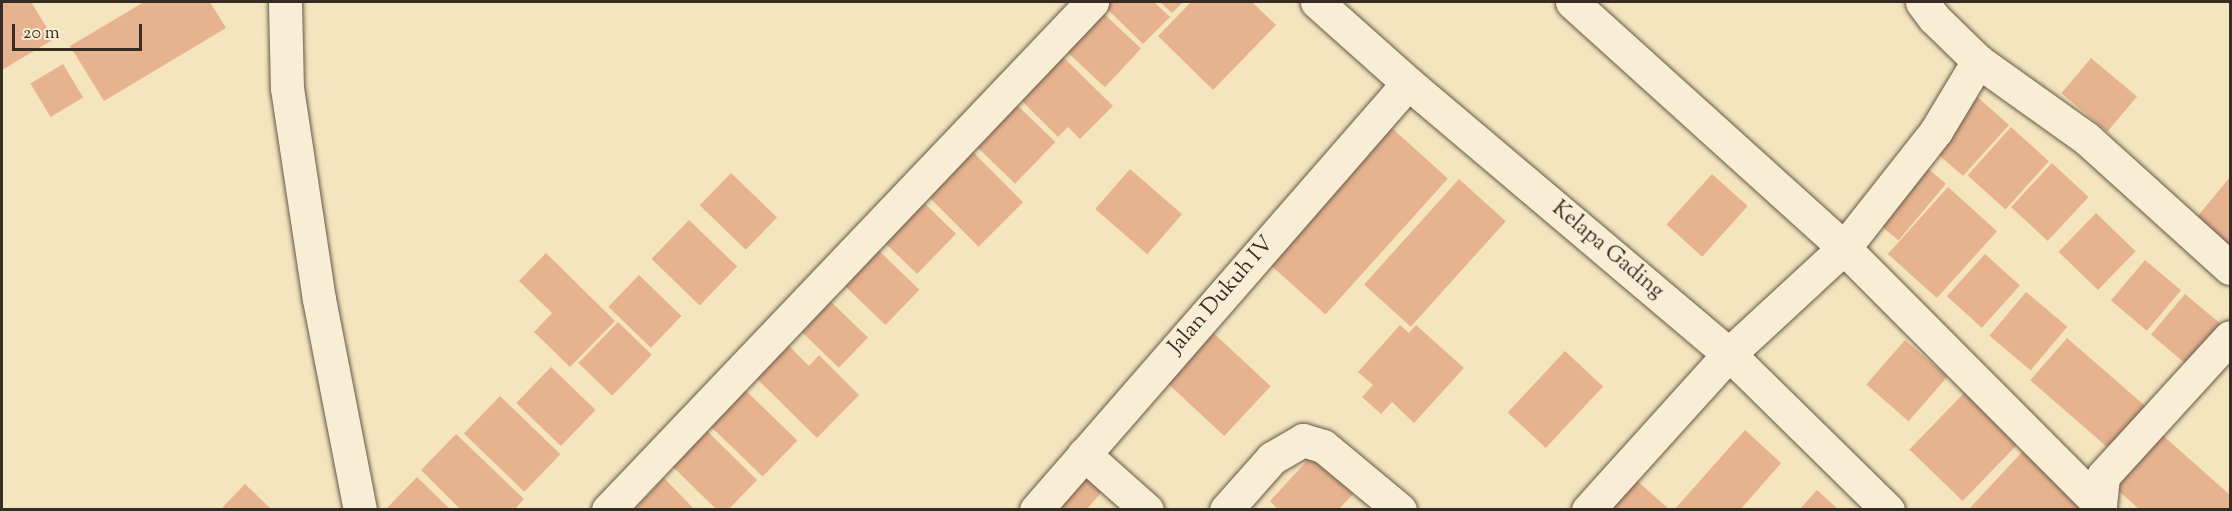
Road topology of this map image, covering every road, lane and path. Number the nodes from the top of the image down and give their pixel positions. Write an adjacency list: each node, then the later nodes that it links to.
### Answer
1 (285, 2): 14 (street)
2 (1092, 2): 15 (street)
3 (1317, 2): 7 (street, Kelapa Gading)
4 (1572, 2): 8 (street)
5 (1922, 2): 6 (street)
6 (1978, 61): 8 (street); 9 (street)
7 (1408, 83): 11 (street, Kelapa Gading); 12 (street, Jalan Dukuh IV)
8 (1844, 248): 11 (street); 13 (street)
9 (2230, 268)
10 (2230, 337): 13 (street)
11 (1729, 354): 20 (street); 21 (street, Kelapa Gading)
12 (1084, 454): 16 (street, Jalan Dukuh IV); 17 (street)
13 (2099, 507)
14 (360, 510)
15 (608, 510)
16 (1036, 510)
17 (1147, 510)
18 (1226, 510): 19 (street)
19 (1400, 510)
20 (1588, 510)
21 (1888, 510)

